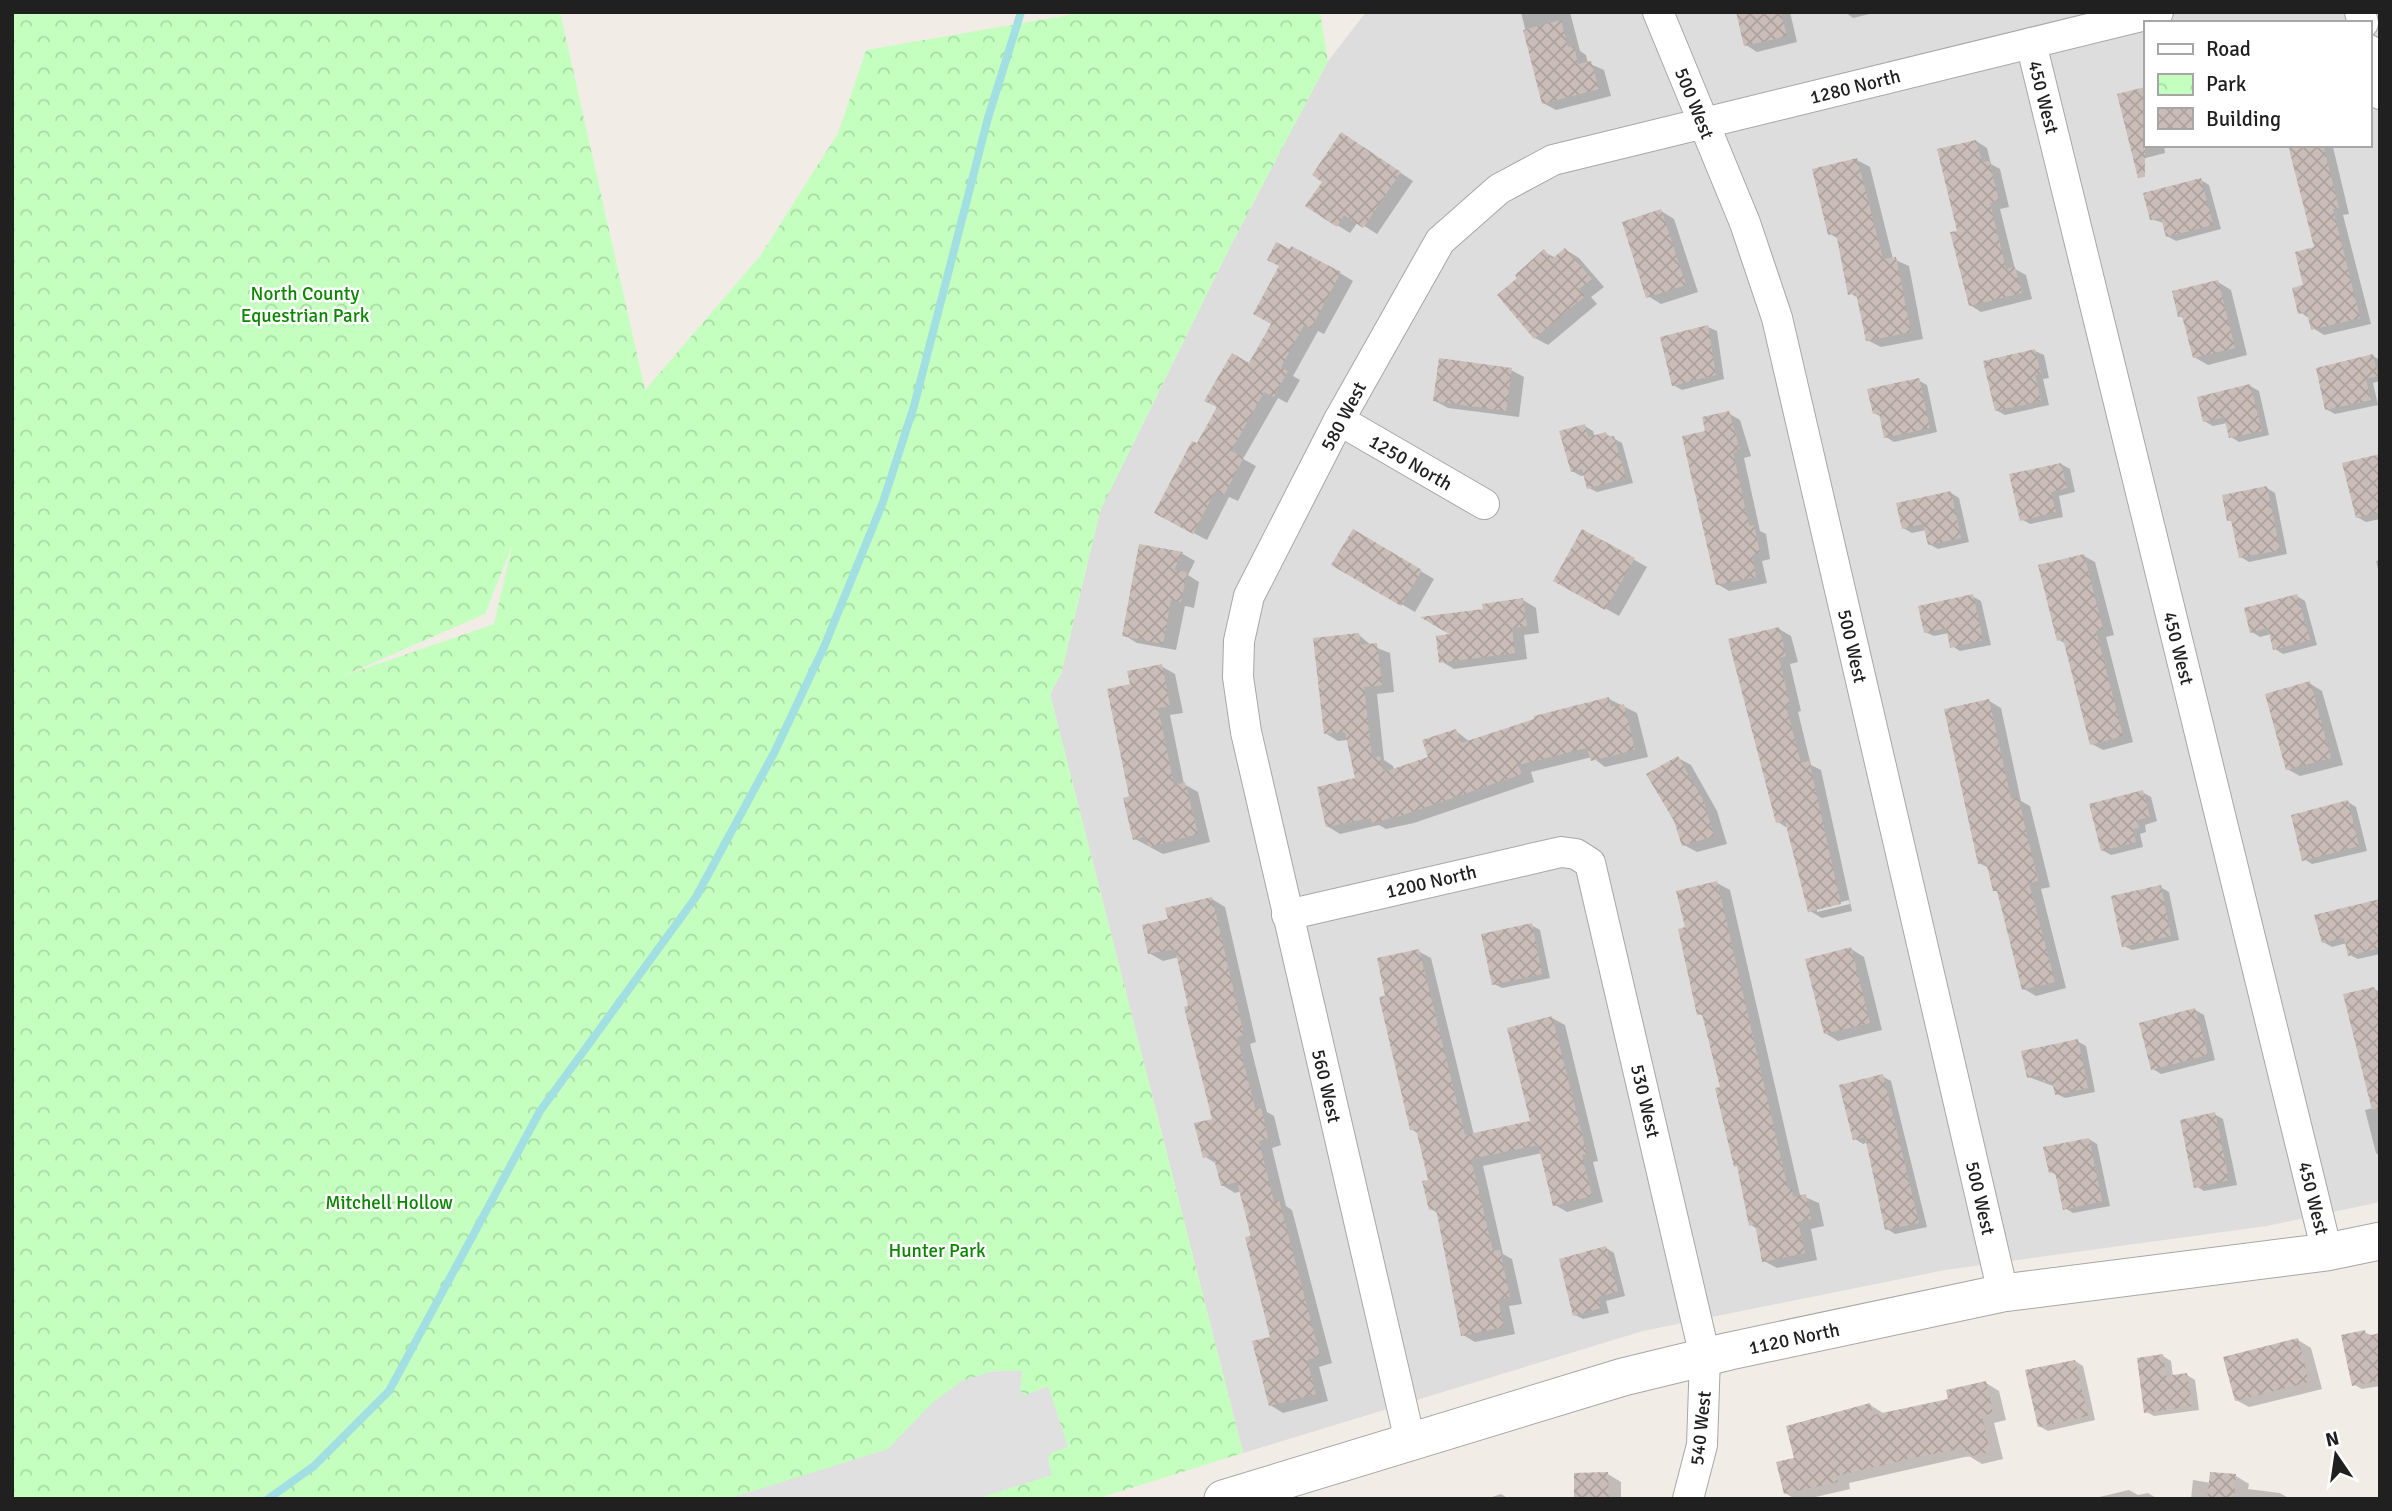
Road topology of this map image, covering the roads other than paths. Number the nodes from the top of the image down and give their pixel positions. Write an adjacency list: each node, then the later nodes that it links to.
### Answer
1 (1658, 12): 6 (street, 500 West)
2 (2158, 12): 3 (street, 1280 North)
3 (2031, 43): 6 (street, 1280 North); 14 (street, 450 West)
4 (2371, 58): 5 (street)
5 (2380, 94)
6 (1703, 123): 7 (street, 1280 North); 15 (street, 500 West)
7 (1553, 160): 8 (street, 580 West)
8 (1339, 421): 9 (street, 1250 North); 10 (street, 580 West)
9 (1484, 504)
10 (1246, 732): 12 (street, 560 West)
11 (1576, 854): 12 (street, 1200 North); 16 (street, 530 West)
12 (1287, 915): 17 (street, 560 West)
13 (2380, 1241): 14 (street, 1120 North)
14 (2326, 1252): 15 (street, 1120 North)
15 (2003, 1293): 16 (street, 1120 North)
16 (1705, 1357): 17 (street, 1120 North); 19 (street, 540 West)
17 (1410, 1441): 18 (street, 1120 North)
18 (1223, 1499)
19 (1688, 1499)

